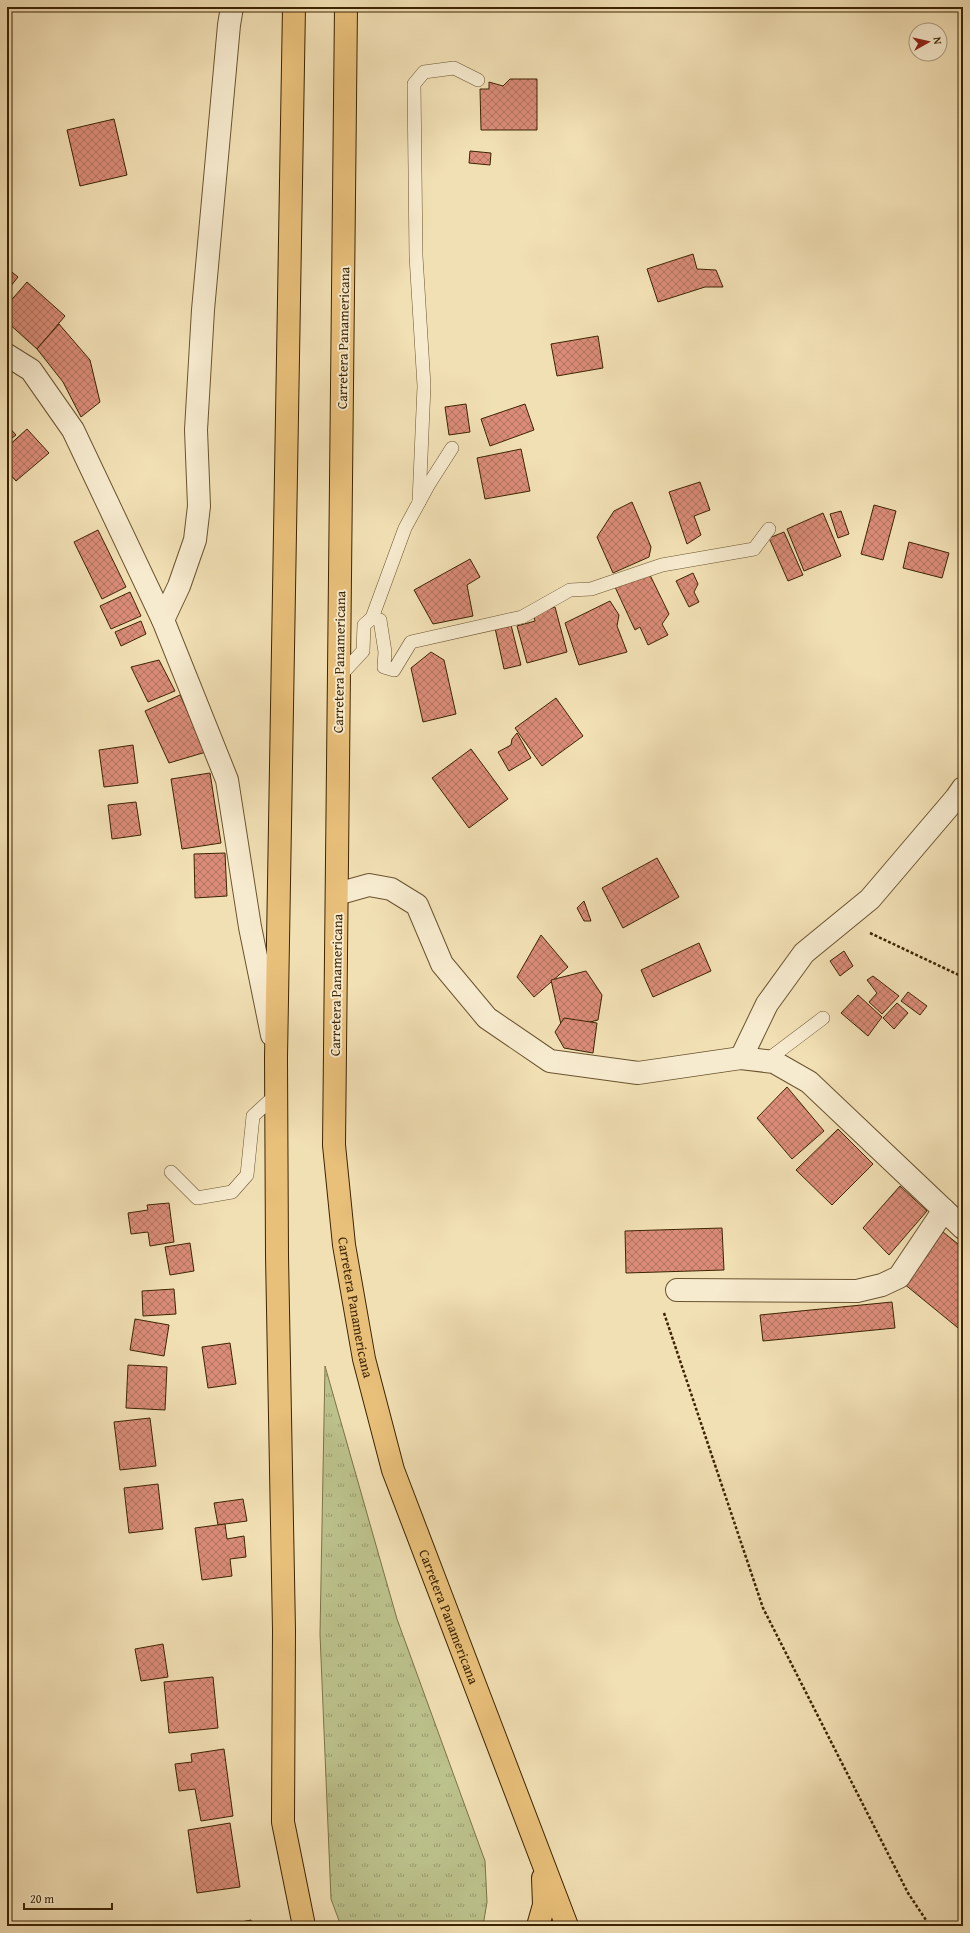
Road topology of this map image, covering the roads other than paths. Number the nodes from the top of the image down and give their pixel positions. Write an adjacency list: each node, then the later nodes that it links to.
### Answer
1 (232, 7): 10 (street)
2 (294, 7): 15 (highway)
3 (346, 7): 11 (highway, Carretera Panamericana)
4 (478, 80): 7 (lane)
5 (7, 355): 10 (street)
6 (452, 448): 7 (lane)
7 (419, 502): 9 (lane)
8 (769, 529): 9 (lane)
9 (372, 618): 11 (lane)
10 (163, 620): 15 (street)
11 (339, 676): 13 (highway, Carretera Panamericana)
12 (963, 788): 16 (street)
13 (337, 894): 16 (street); 23 (highway, Carretera Panamericana)
14 (824, 1018): 17 (lane)
15 (276, 1058): 18 (highway)
16 (741, 1058): 17 (street)
17 (766, 1061): 20 (street)
18 (277, 1094): 19 (lane); 24 (highway)
19 (171, 1172)
20 (944, 1210): 21 (street); 22 (street)
21 (963, 1228)
22 (677, 1290)
23 (542, 1861): 25 (highway); 26 (highway, Carretera Panamericana)
24 (303, 1920)
25 (538, 1926)
26 (567, 1926)

